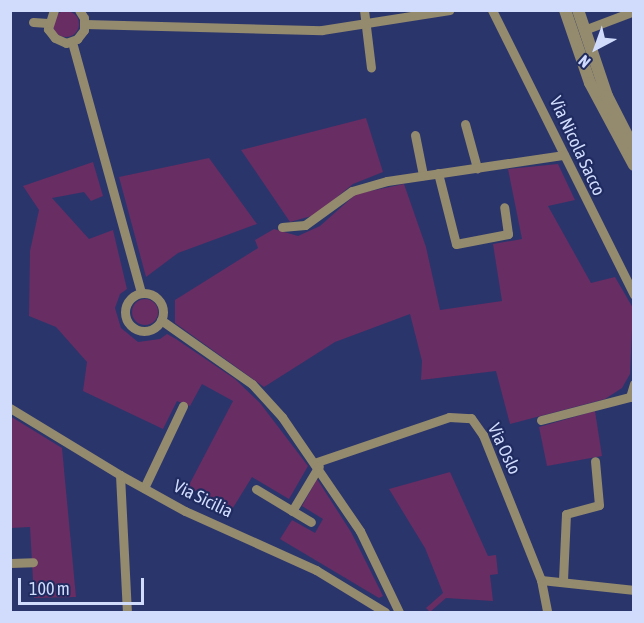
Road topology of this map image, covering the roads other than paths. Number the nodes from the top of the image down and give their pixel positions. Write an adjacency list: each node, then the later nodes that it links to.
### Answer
1 (54, 10): 10 (street)
2 (79, 10): 11 (street)
3 (364, 10): 12 (street)
4 (449, 10): 12 (street)
5 (492, 10): 19 (street, Via Nicola Sacco)
6 (565, 10): 18 (street)
7 (578, 10): 13 (street)
8 (633, 11): 13 (street)
9 (33, 22): 10 (street)
10 (48, 23): 14 (street)
11 (85, 24): 12 (street); 14 (street)
12 (365, 26): 15 (street)
13 (584, 30): 18 (street)
14 (72, 42): 26 (street)
15 (371, 68)
16 (465, 124): 21 (street)
17 (414, 135): 23 (street)
18 (632, 148): 20 (street)
19 (564, 155): 21 (street); 27 (street, Via Nicola Sacco)
20 (633, 165)
21 (477, 168): 22 (street)
22 (438, 173): 23 (street); 24 (street)
23 (423, 175): 25 (street)
24 (504, 207)
25 (282, 227)
26 (141, 293): 28 (street); 28 (street)
27 (633, 294)
28 (161, 320): 34 (street)
29 (633, 384): 32 (street)
30 (183, 406): 36 (street)
31 (10, 408): 35 (street, Via Sicilia)
32 (541, 420)
33 (595, 461): 43 (street)
34 (318, 464): 38 (street); 42 (street, Via Oslo); 45 (street)
35 (120, 475): 36 (street, Via Sicilia); 47 (street)
36 (144, 488): 46 (street, Via Sicilia)
37 (256, 489): 38 (street)
38 (292, 511): 39 (street)
39 (311, 522)
40 (33, 562): 41 (street)
41 (10, 563)
42 (542, 580): 43 (street); 49 (street, Via Oslo)
43 (563, 580): 44 (street)
44 (633, 590)
45 (390, 595): 46 (street); 48 (street)
46 (381, 610)
47 (128, 612)
48 (399, 612)
49 (547, 612)

